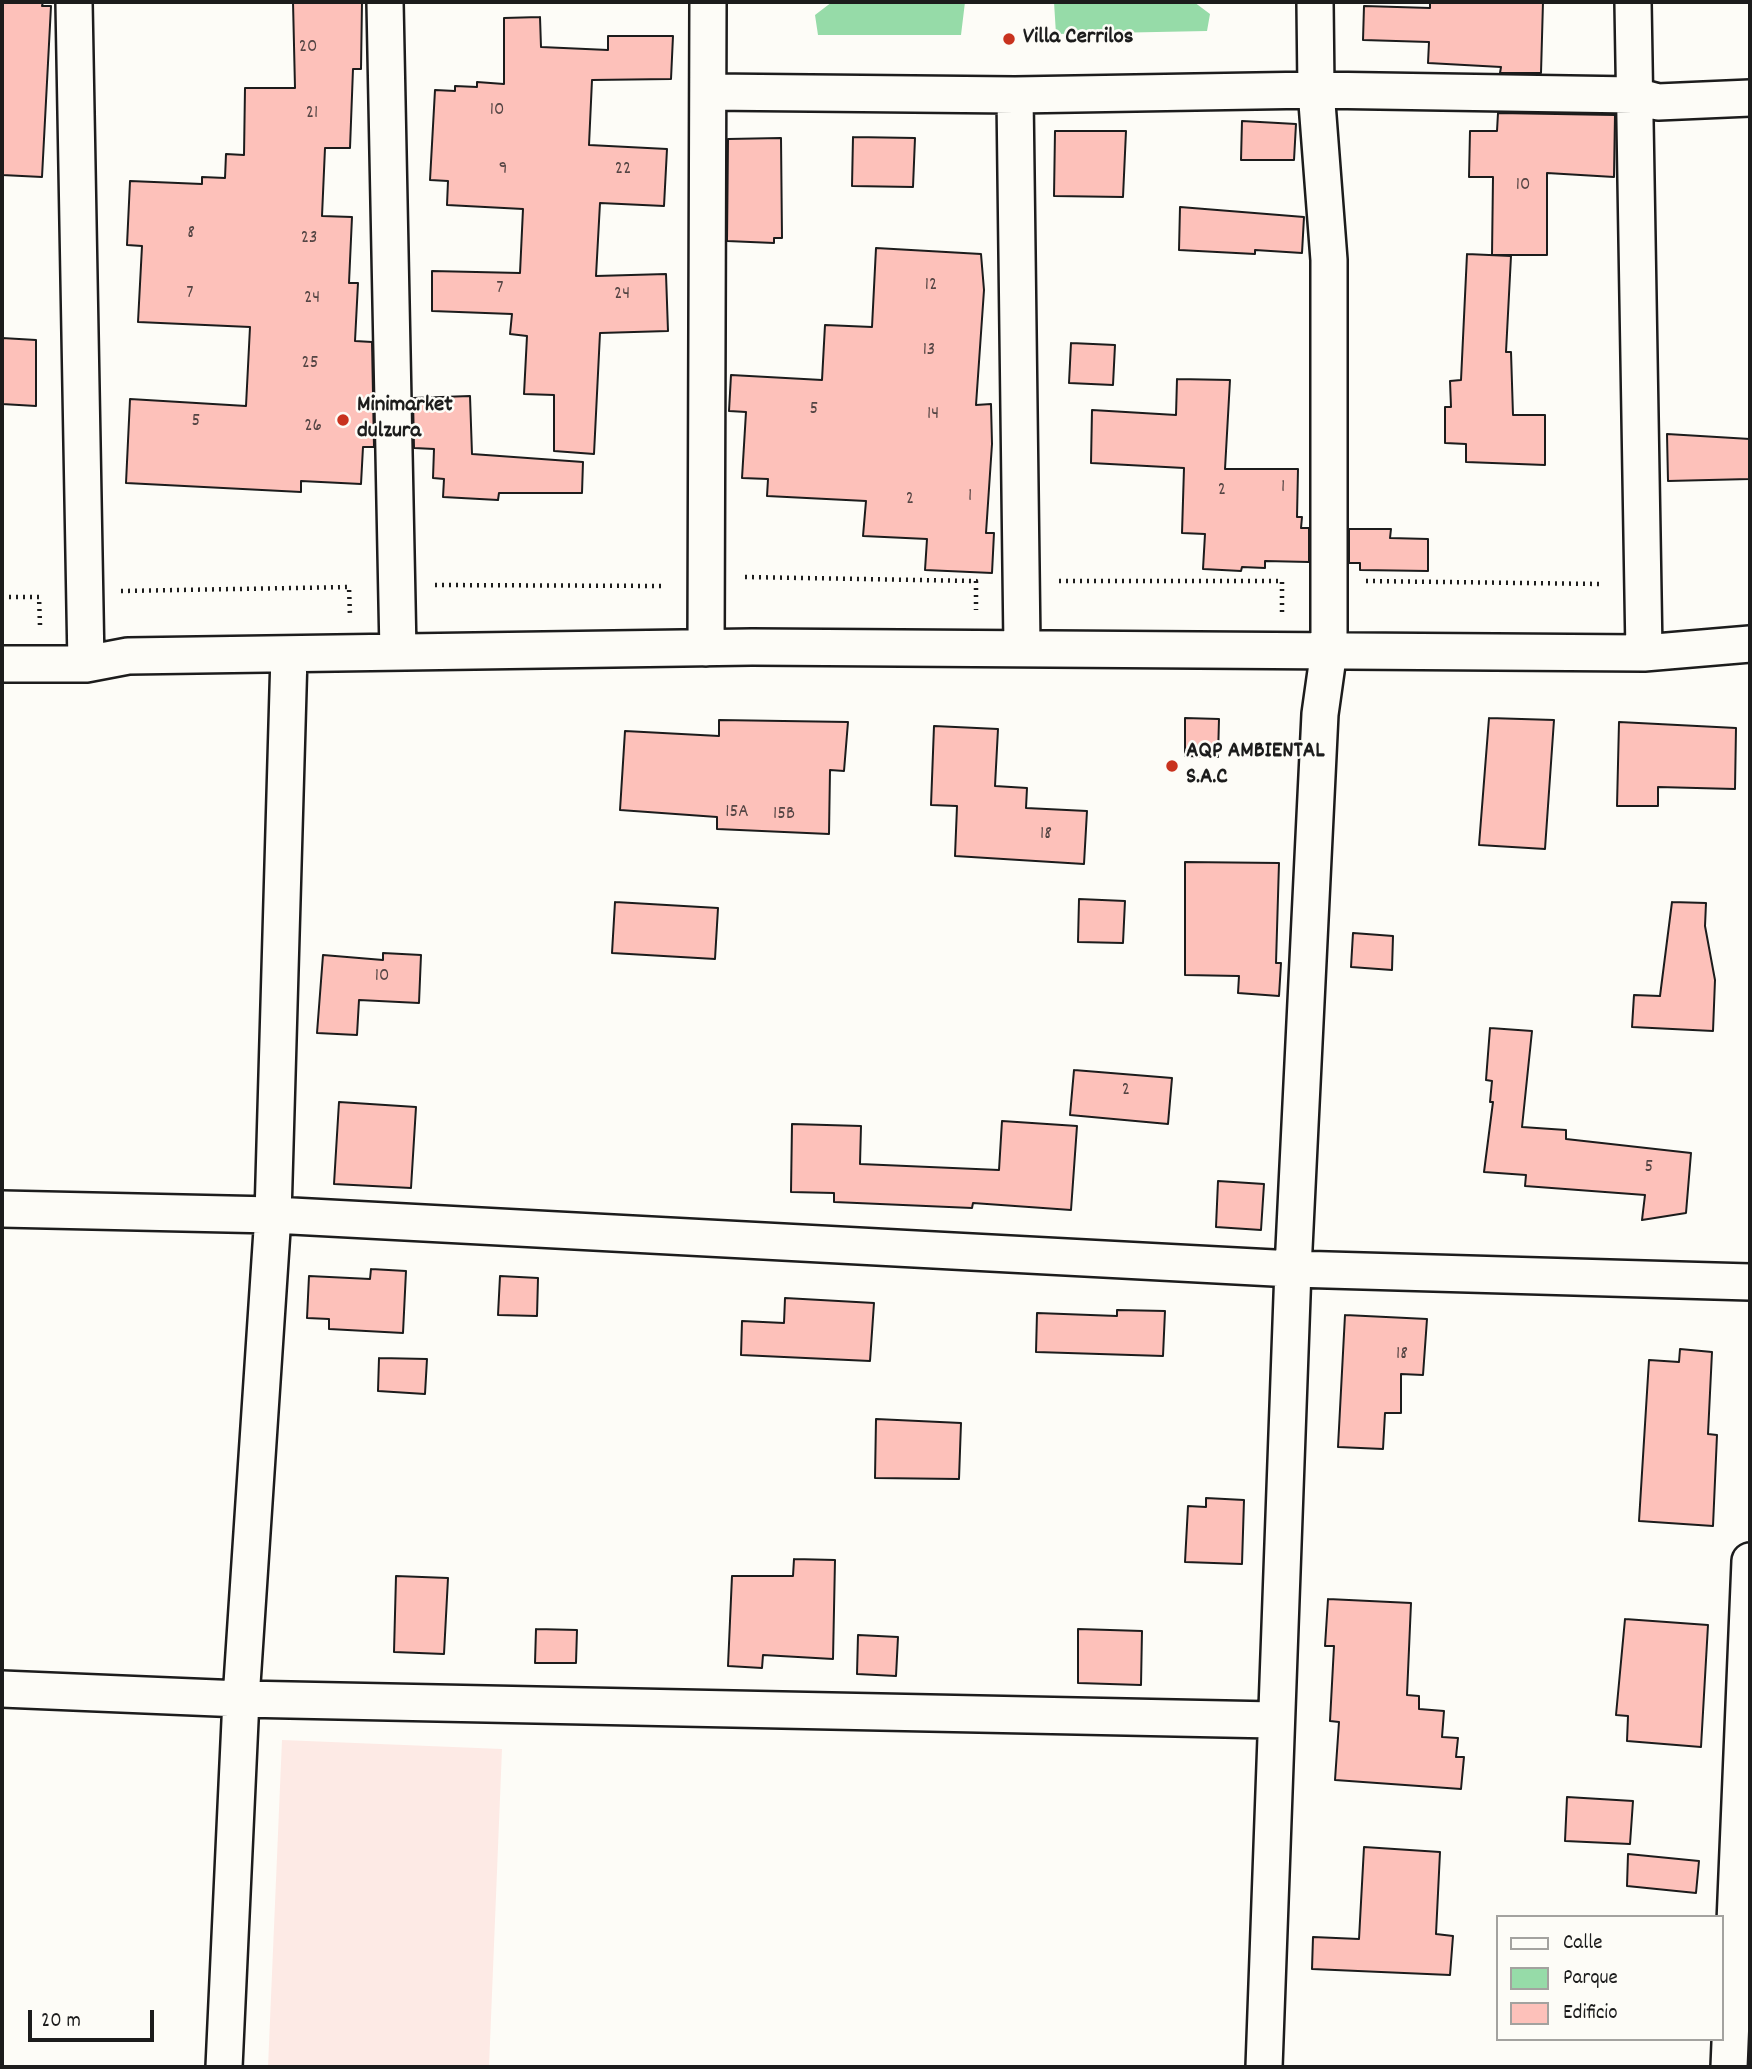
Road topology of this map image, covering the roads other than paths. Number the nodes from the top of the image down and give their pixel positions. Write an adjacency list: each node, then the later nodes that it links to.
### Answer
1 (74, 2): 19 (street)
2 (385, 2): 15 (street)
3 (708, 2): 7 (street)
4 (1315, 2): 6 (street)
5 (1633, 2): 9 (street)
6 (1316, 90): 8 (street); 9 (street); 14 (street)
7 (709, 92): 8 (street); 13 (street)
8 (1015, 95): 12 (street)
9 (1633, 95): 10 (street); 16 (street)
10 (1750, 98)
11 (1750, 644): 16 (street)
12 (1022, 646): 13 (street); 14 (street)
13 (706, 648): 15 (street)
14 (1329, 650): 16 (street); 22 (street)
15 (398, 652): 17 (street)
16 (1644, 653)
17 (289, 655): 19 (street); 21 (street)
18 (2, 664): 19 (street)
19 (86, 664)
20 (2, 1209): 21 (street)
21 (273, 1214): 22 (street); 26 (street)
22 (1293, 1269): 23 (street); 27 (street)
23 (1750, 1282)
24 (1750, 1561): 30 (street)
25 (2, 1689): 26 (street)
26 (241, 1699): 27 (street); 28 (street)
27 (1275, 1720): 29 (street)
28 (224, 2067)
29 (1264, 2067)
30 (1729, 2067)

